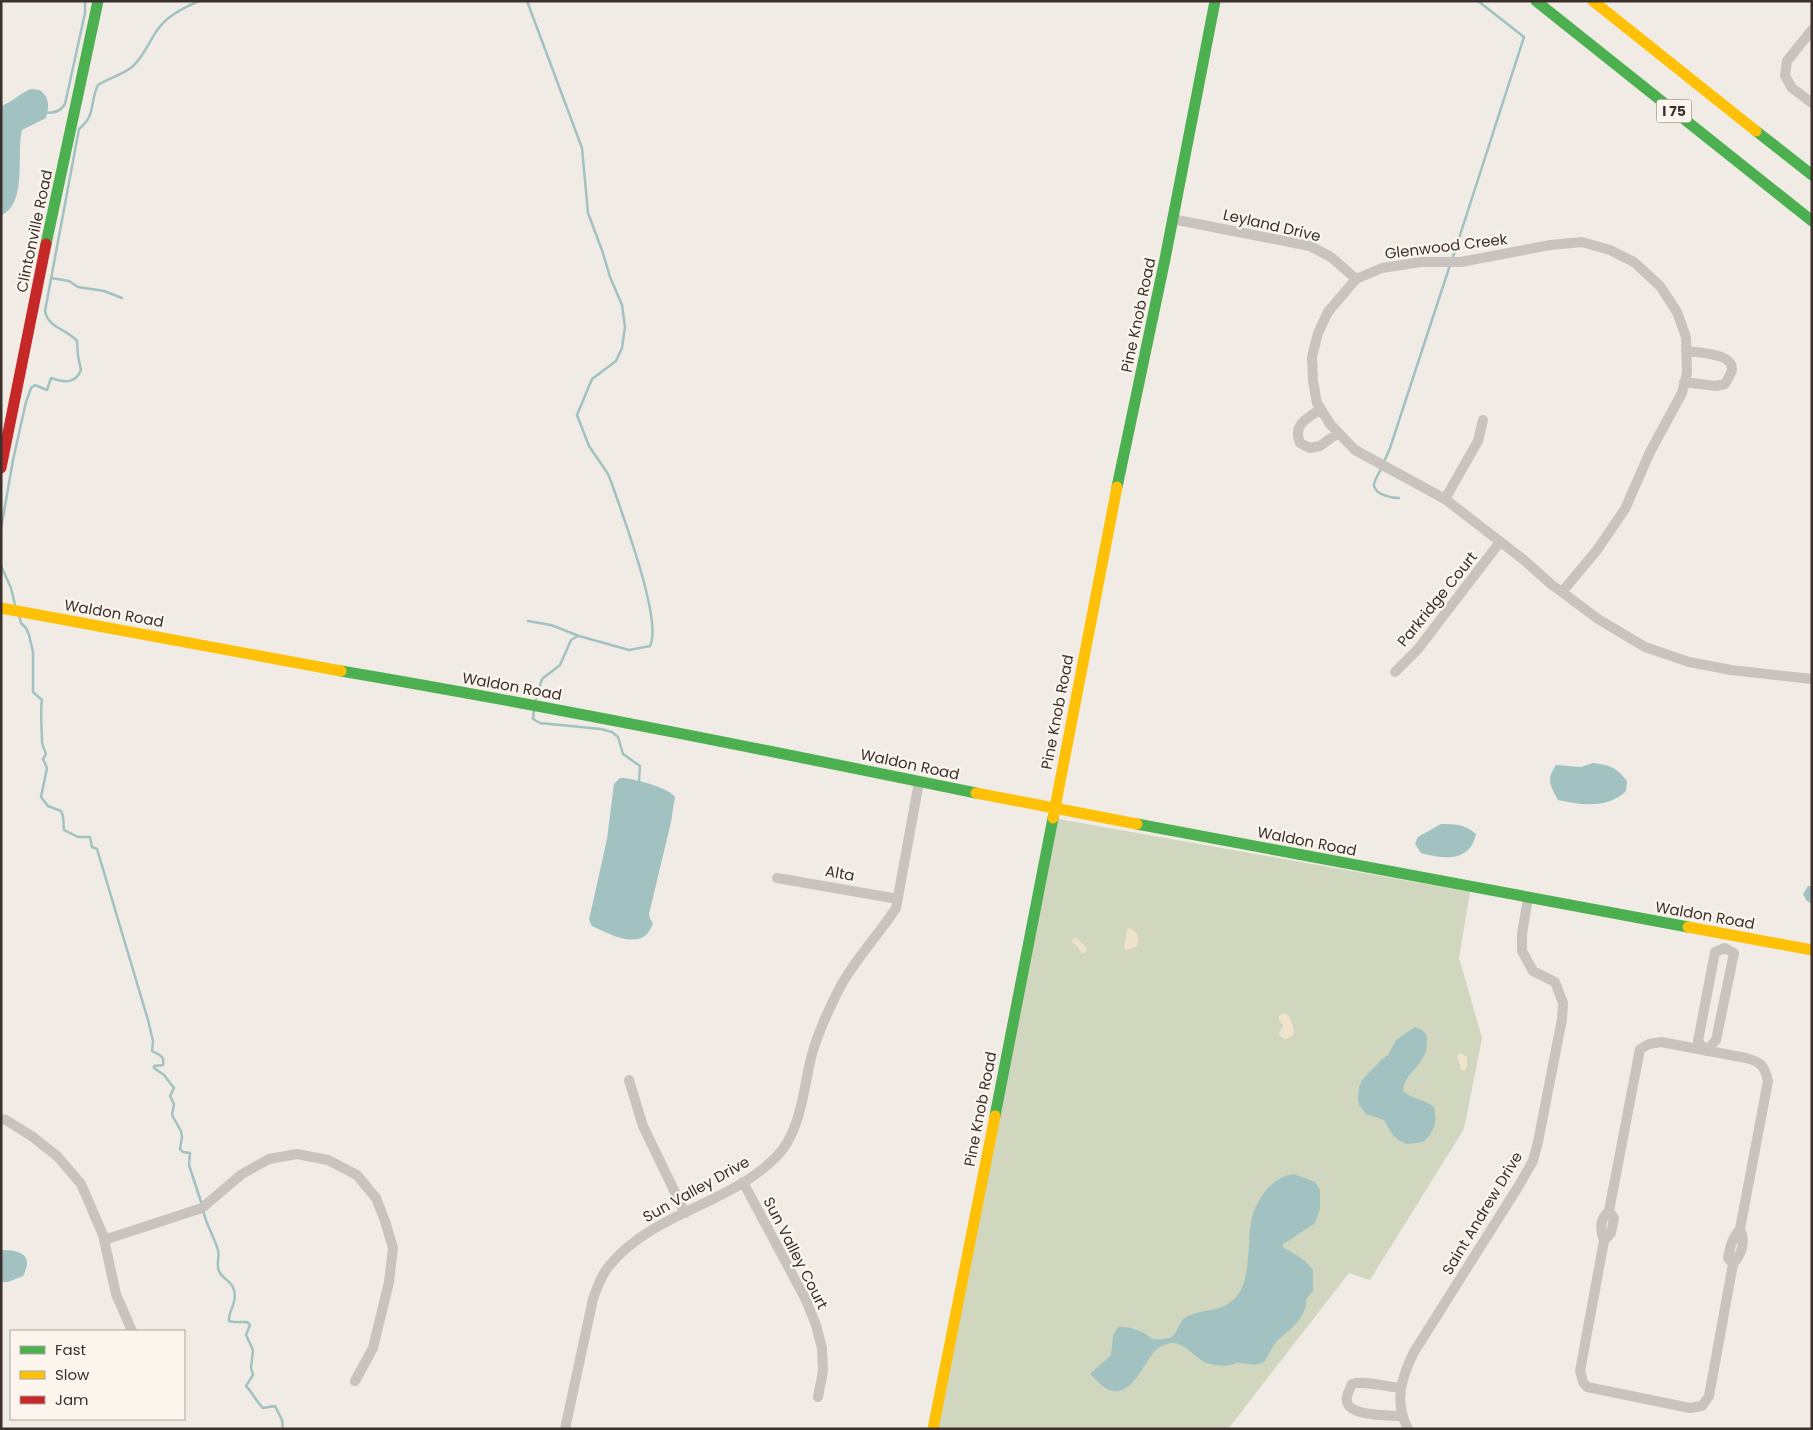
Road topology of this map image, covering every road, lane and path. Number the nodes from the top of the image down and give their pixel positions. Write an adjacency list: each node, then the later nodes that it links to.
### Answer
1 (98, 1): 16 (main road, Clintonville Road)
2 (1215, 1): 8 (main road, Pine Knob Road)
3 (1536, 1): 9 (main road, I 75)
4 (1594, 1): 7 (main road, I 75)
5 (1812, 30): 6 (street)
6 (1812, 103)
7 (1812, 175)
8 (1172, 219): 10 (street, Leyland Drive); 24 (main road, Pine Knob Road)
9 (1812, 222)
10 (1356, 279): 11 (street, Glenwood Creek); 13 (street, Glenwood Creek)
11 (1686, 351): 12 (street, Glenwood Creek); 12 (street)
12 (1684, 382): 19 (street, Glenwood Creek)
13 (1321, 409): 15 (street, Glenwood Creek); 15 (street)
14 (1483, 420): 17 (street)
15 (1338, 433): 17 (street, Glenwood Creek)
16 (1, 468)
17 (1445, 498): 18 (street, Glenwood Creek)
18 (1500, 542): 19 (street, Glenwood Creek); 21 (street, Parkridge Court)
19 (1562, 592): 22 (street, Glenwood Creek)
20 (1, 608): 23 (main road, Waldon Road)
21 (1395, 672)
22 (1812, 679)
23 (919, 782): 24 (main road, Waldon Road); 27 (street, Sun Valley Drive)
24 (1054, 809): 26 (main road, Waldon Road); 43 (main road, Pine Knob Road)
25 (777, 878): 27 (street, Alta)
26 (1528, 898): 28 (main road, Waldon Road); 39 (street, Saint Andrew Drive)
27 (898, 899): 34 (street, Sun Valley Drive)
28 (1728, 934): 29 (street); 30 (main road, Waldon Road)
29 (1725, 948): 31 (street); 31 (street)
30 (1812, 950)
31 (1706, 1051): 31 (street)
32 (629, 1080): 35 (street)
33 (1, 1119): 36 (street)
34 (743, 1182): 35 (street, Sun Valley Drive); 40 (street, Sun Valley Court)
35 (685, 1213): 42 (street, Sun Valley Drive)
36 (104, 1240): 37 (street); 38 (street)
37 (132, 1330)
38 (355, 1382)
39 (1401, 1388): 41 (street, Saint Andrew Drive); 41 (street)
40 (818, 1397)
41 (1402, 1416): 44 (street, Saint Andrew Drive)
42 (565, 1429)
43 (933, 1429)
44 (1408, 1429)

